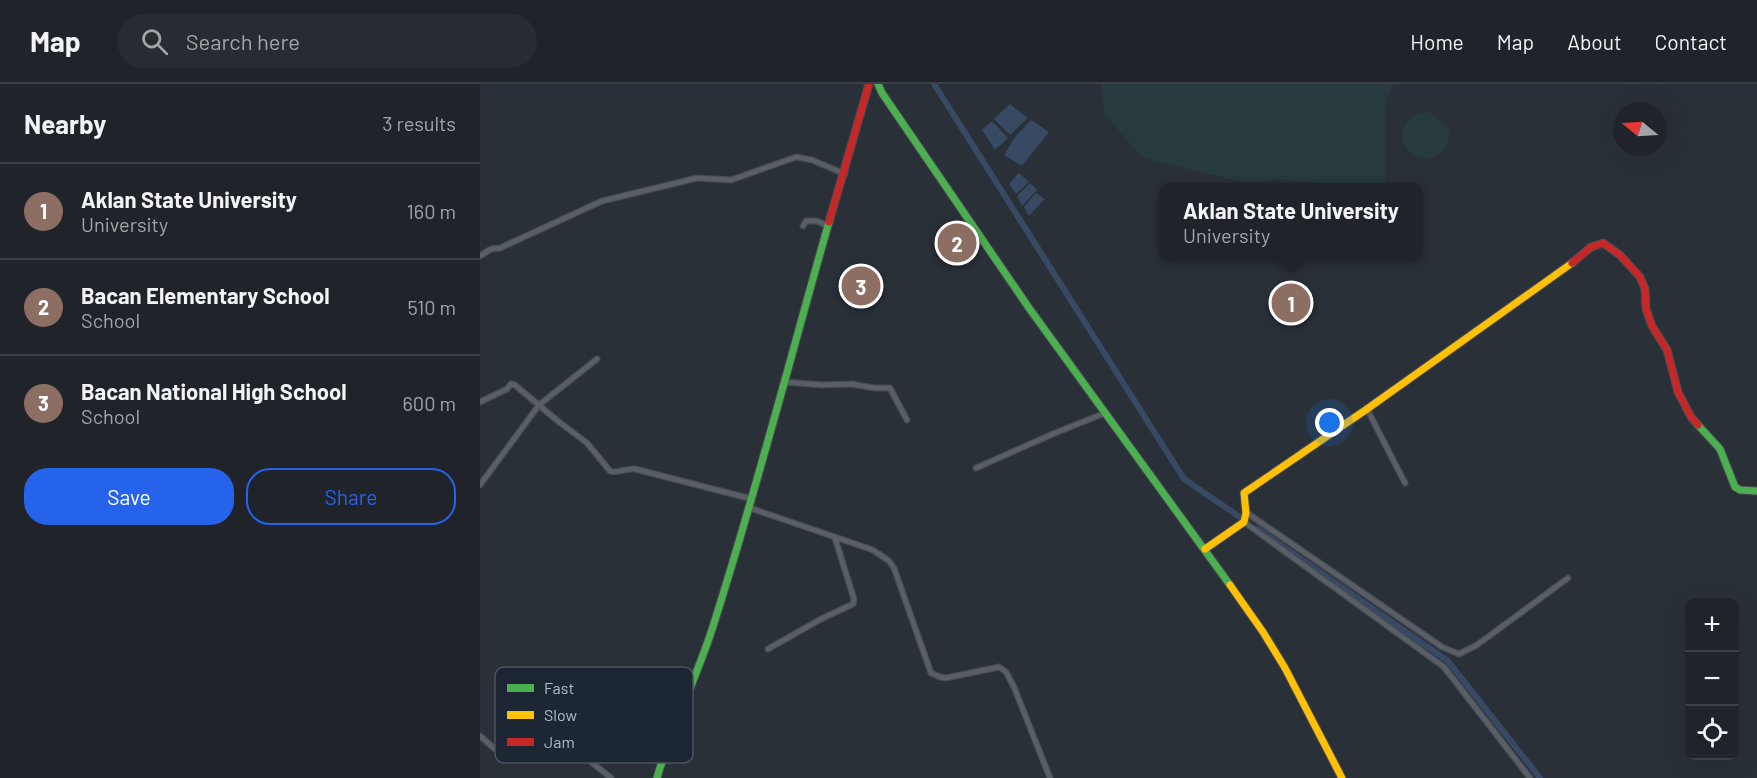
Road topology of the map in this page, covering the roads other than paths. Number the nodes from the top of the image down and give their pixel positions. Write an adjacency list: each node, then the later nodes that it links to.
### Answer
1 (869, 84): 3 (street)
2 (878, 84): 4 (street)
3 (867, 93): 4 (street); 5 (street)
4 (882, 93): 14 (street)
5 (844, 174): 7 (street); 8 (street)
6 (803, 226): 7 (street)
7 (828, 226): 10 (street)
8 (480, 255)
9 (597, 359): 12 (street)
10 (785, 381): 15 (street); 20 (street)
11 (480, 402): 12 (street)
12 (538, 405): 18 (street); 20 (street)
13 (1367, 410): 17 (street); 19 (street); 22 (street)
14 (1105, 413): 16 (street); 24 (street)
15 (907, 420)
16 (976, 468)
17 (1405, 483)
18 (480, 485)
19 (1757, 491)
20 (752, 500): 21 (street)
21 (750, 508): 23 (street); 27 (street)
22 (1245, 519): 24 (street); 25 (street); 36 (street)
23 (835, 538): 26 (street); 34 (street)
24 (1205, 549): 35 (street)
25 (1568, 578)
26 (768, 649)
27 (693, 680)
28 (481, 740): 29 (street)
29 (495, 750)
30 (592, 763): 32 (street)
31 (661, 763): 33 (street)
32 (610, 778)
33 (657, 778)
34 (1050, 778)
35 (1342, 778)
36 (1530, 778)

